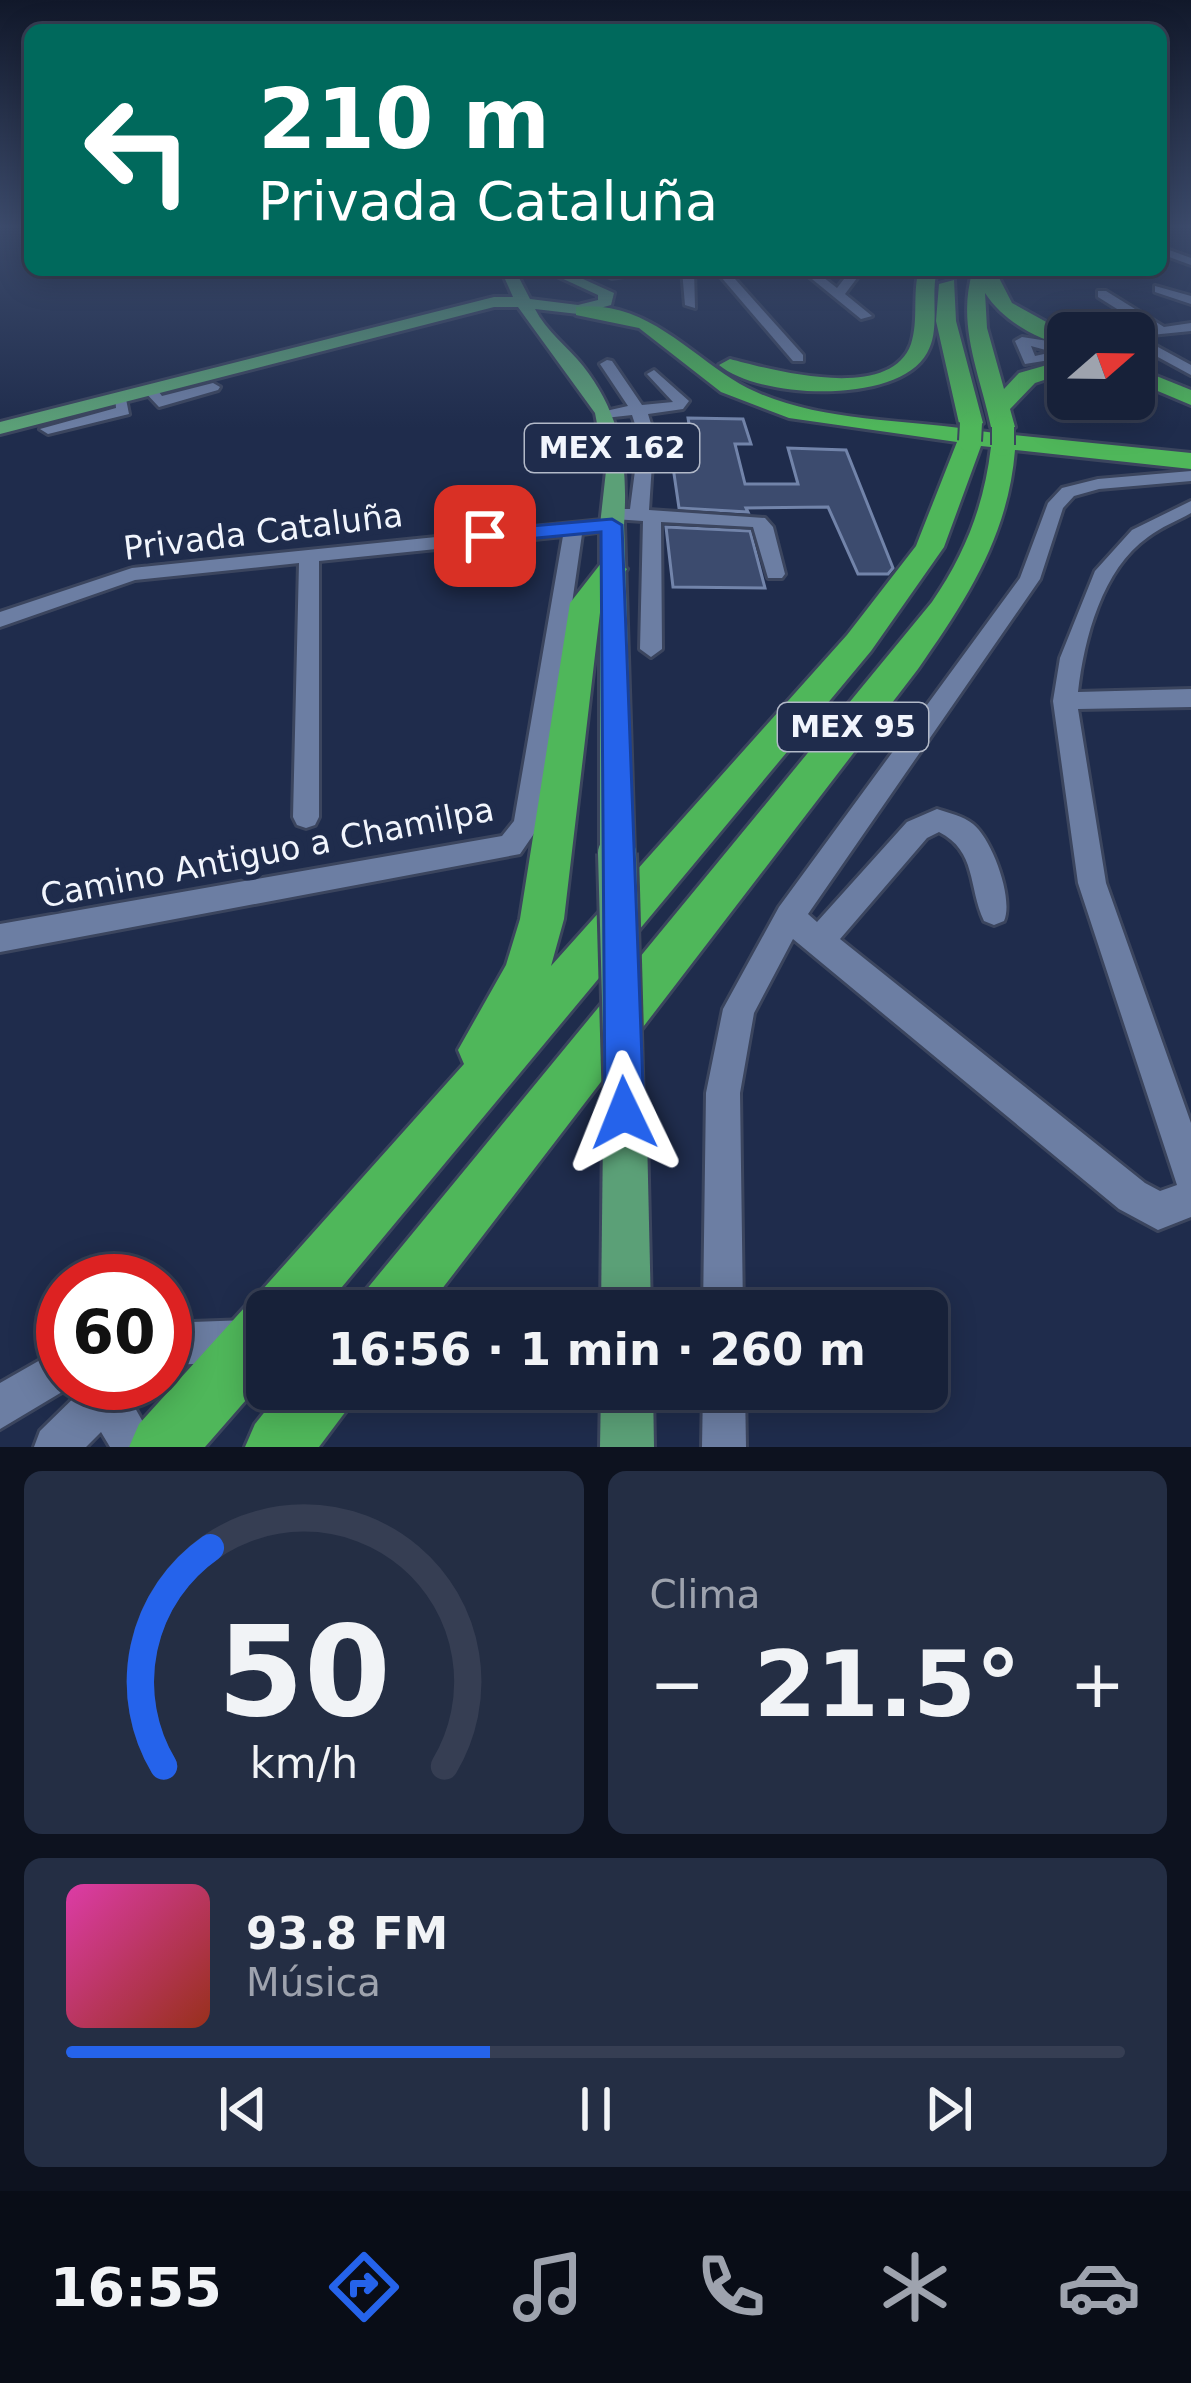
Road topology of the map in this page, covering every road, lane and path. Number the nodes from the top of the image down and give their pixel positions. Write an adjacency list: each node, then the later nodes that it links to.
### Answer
1 (1102, 293): 17 (street)
2 (521, 294): 13 (main road); 15 (main road); 15 (main road); 22 (main road, MEX 162)
3 (605, 294): 13 (main road)
4 (608, 294): 21 (highway)
5 (690, 294): 12 (street)
6 (742, 294): 24 (street)
7 (838, 294): 14 (street)
8 (922, 294): 21 (highway)
9 (947, 294): 41 (highway, MEX 95)
10 (976, 294): 41 (highway, MEX 95)
11 (992, 294): 19 (highway)
12 (691, 304)
13 (583, 311): 22 (main road); 45 (highway)
14 (866, 316)
15 (397, 320): 34 (main road); 39 (main road)
16 (1191, 327): 17 (street)
17 (1162, 332): 18 (street)
18 (1155, 333)
19 (1047, 334)
20 (1047, 341): 26 (street)
21 (695, 343): 44 (highway)
22 (552, 345): 38 (main road, MEX 162)
23 (1155, 350): 28 (street)
24 (798, 358)
25 (607, 364): 37 (street)
26 (1037, 365): 27 (highway); 41 (highway)
27 (1047, 365)
28 (1191, 371)
29 (654, 374): 37 (street)
30 (1155, 375): 32 (highway)
31 (1155, 380): 35 (highway)
32 (1191, 386)
33 (213, 387): 34 (street)
34 (154, 396): 36 (main road)
35 (1191, 398)
36 (122, 404): 40 (main road); 42 (street)
37 (638, 411): 38 (street); 43 (street)
38 (605, 413): 43 (main road, MEX 162)
39 (0, 416)
40 (0, 428)
41 (989, 428): 64 (highway, MEX 95); 68 (highway, MEX 95)
42 (48, 429)
43 (612, 447): 50 (main road, MEX 162)
44 (1191, 447)
45 (1191, 461)
46 (644, 463): 49 (street)
47 (1191, 476): 61 (street)
48 (1191, 506): 57 (street)
49 (646, 516): 50 (street, Privada Cataluña); 54 (street, Privada Cataluña); 56 (street)
50 (613, 520): 51 (street, Privada Cataluña); 53 (main road, MEX 162)
51 (574, 528): 52 (street, Privada Cataluña); 62 (street, Camino Antiguo a Chamilpa)
52 (309, 553): 55 (street, Privada Cataluña); 59 (street)
53 (612, 569): 64 (highway); 69 (main road, MEX 162, bridge)
54 (775, 574)
55 (0, 620)
56 (651, 650)
57 (1065, 701): 58 (street); 65 (street)
58 (1188, 701)
59 (306, 817)
60 (994, 912): 63 (street)
61 (790, 917): 63 (street); 70 (street)
62 (0, 938)
63 (819, 941): 66 (street)
64 (409, 1168): 67 (highway, MEX 95)
65 (1191, 1174)
66 (1191, 1198)
67 (302, 1290)
68 (404, 1290)
69 (626, 1290)
70 (723, 1290)
71 (246, 1331): 72 (street)
72 (192, 1340)
73 (246, 1353): 81 (highway, MEX 95)
74 (36, 1385): 75 (street)
75 (0, 1408)
76 (307, 1410): 82 (highway)
77 (627, 1410): 83 (main road)
78 (724, 1410): 84 (street)
79 (56, 1447): 80 (street)
80 (135, 1447)
81 (162, 1447)
82 (278, 1447)
83 (627, 1447)
84 (724, 1447)

